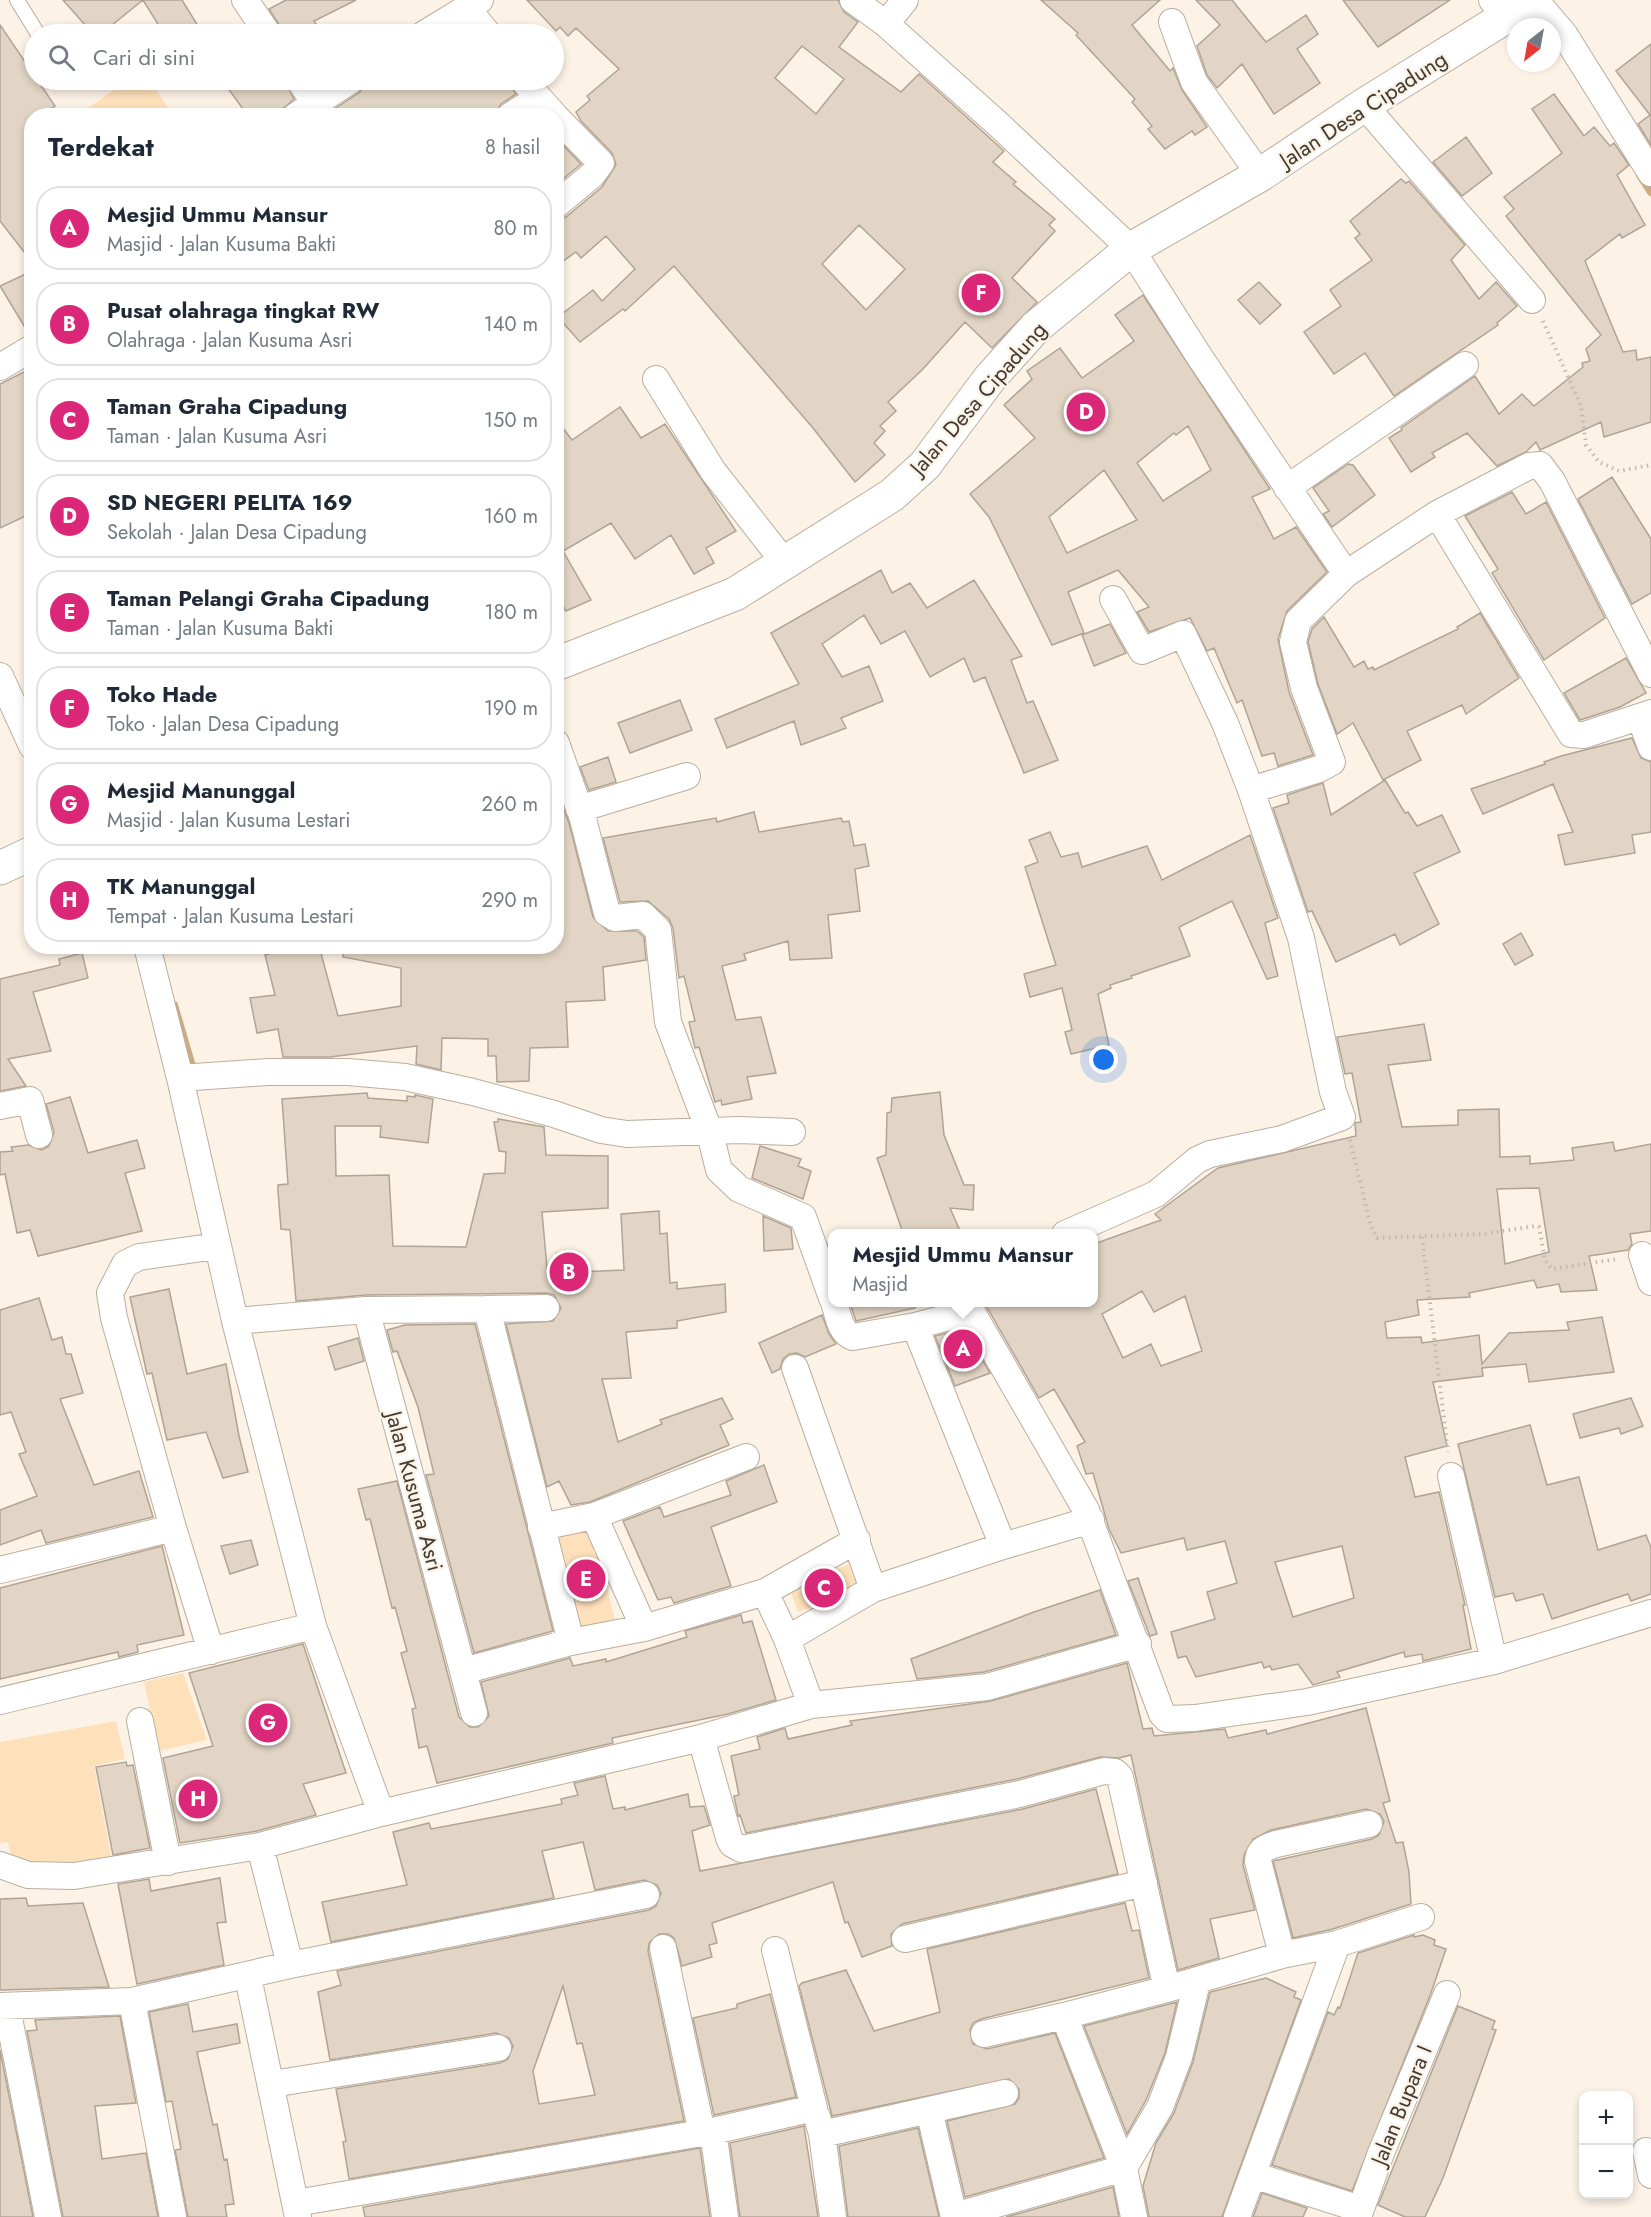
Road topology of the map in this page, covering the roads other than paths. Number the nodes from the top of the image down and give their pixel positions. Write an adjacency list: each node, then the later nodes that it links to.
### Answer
1 (17, 0): 9 (lane)
2 (244, 0): 10 (street)
3 (853, 0): 13 (street)
4 (905, 0): 13 (street)
5 (1534, 0): 7 (street, Jalan Desa Cipadung); 22 (street)
6 (473, 4): 11 (street); 12 (street)
7 (1499, 9): 17 (street, Jalan Desa Cipadung)
8 (1172, 22): 23 (street)
9 (32, 24)
10 (261, 24)
11 (440, 24)
12 (483, 24)
13 (886, 24): 25 (street)
14 (301, 90): 18 (street)
15 (335, 90): 19 (street)
16 (543, 102): 20 (street)
17 (1364, 105): 23 (street, Jalan Desa Cipadung); 26 (street)
18 (306, 108)
19 (308, 108)
20 (529, 108)
21 (564, 124): 24 (street)
22 (1651, 173)
23 (1260, 176): 25 (street, Jalan Desa Cipadung)
24 (564, 198)
25 (1131, 249): 31 (street); 33 (street, Jalan Desa Cipadung)
26 (1532, 300)
27 (24, 353): 29 (street)
28 (1465, 365): 31 (street)
29 (0, 367)
30 (656, 379): 33 (street)
31 (1287, 488): 34 (street)
32 (1437, 514): 34 (street); 37 (street); 39 (street)
33 (785, 564): 36 (street, Jalan Desa Cipadung)
34 (1346, 574): 44 (street)
35 (1113, 599): 44 (street)
36 (564, 661)
37 (1651, 674)
38 (0, 676): 40 (street)
39 (1646, 715): 41 (street)
40 (24, 728)
41 (1651, 747)
42 (564, 766): 45 (street)
43 (687, 776): 45 (street)
44 (1251, 790): 54 (street)
45 (579, 808): 52 (street)
46 (24, 857): 47 (street)
47 (0, 868)
48 (149, 954): 49 (street)
49 (180, 1078): 52 (street); 55 (street)
50 (0, 1106): 53 (street)
51 (792, 1132): 52 (street)
52 (710, 1133): 58 (street)
53 (39, 1135)
54 (1074, 1229)
55 (217, 1246): 64 (street); 72 (street)
56 (1642, 1255): 57 (street)
57 (1651, 1282)
58 (828, 1287)
59 (836, 1307): 65 (street)
60 (969, 1307): 65 (street); 70 (street)
61 (546, 1308): 62 (street)
62 (487, 1309): 63 (street); 71 (street)
63 (366, 1310): 64 (street); 86 (street, Jalan Kusuma Asri)
64 (235, 1321): 79 (street)
65 (915, 1326): 74 (street)
66 (795, 1368): 73 (street)
67 (746, 1457): 69 (street)
68 (1451, 1476): 85 (street)
69 (594, 1516): 71 (street); 80 (street)
70 (1091, 1521): 74 (street); 83 (street)
71 (541, 1527): 82 (street)
72 (173, 1528): 75 (street); 84 (street)
73 (857, 1540): 76 (street); 77 (street)
74 (1002, 1546): 76 (street)
75 (0, 1570)
76 (873, 1589): 81 (street)
77 (765, 1592): 80 (street); 81 (street)
78 (1651, 1613): 85 (street)
79 (313, 1626): 84 (street); 92 (street)
80 (644, 1629): 82 (street)
81 (787, 1639): 88 (street)
82 (571, 1642): 86 (street)
83 (1138, 1644): 85 (street); 88 (street)
84 (211, 1651): 87 (street)
85 (1494, 1661)
86 (463, 1671): 89 (street, Jalan Kusuma Asri)
87 (0, 1701)
88 (811, 1705): 91 (street)
89 (474, 1713)
90 (140, 1720): 95 (street)
91 (701, 1738): 92 (street); 97 (street)
92 (381, 1813): 94 (street)
93 (1369, 1824): 104 (street)
94 (260, 1846): 95 (street); 105 (street)
95 (168, 1862): 96 (street)
96 (0, 1865)
97 (1144, 1883): 100 (street); 108 (street)
98 (646, 1895): 105 (street)
99 (1421, 1917): 101 (street)
100 (904, 1939)
101 (1337, 1944): 104 (street); 123 (street)
102 (663, 1948): 119 (street)
103 (775, 1950): 117 (street)
104 (1281, 1955): 107 (street)
105 (290, 1965): 106 (street)
106 (248, 1977): 110 (street); 115 (street)
107 (1197, 1982): 108 (street); 122 (street)
108 (1167, 1989): 112 (street)
109 (1447, 1994): 126 (street, Jalan Bupara I)
110 (132, 2001): 111 (street); 128 (street)
111 (4, 2007): 127 (street)
112 (1064, 2016): 113 (street); 122 (street)
113 (984, 2034)
114 (498, 2048): 115 (street)
115 (272, 2084): 125 (street)
116 (1005, 2093): 118 (street)
117 (814, 2108): 119 (street); 120 (street)
118 (929, 2110): 120 (street); 131 (street)
119 (708, 2132): 125 (street); 129 (street)
120 (822, 2134): 130 (street)
121 (1646, 2151): 124 (street)
122 (1124, 2168): 131 (street); 132 (street)
123 (1253, 2175): 126 (street); 133 (street)
124 (1651, 2175)
125 (297, 2210)
126 (1359, 2213)
127 (48, 2217)
128 (173, 2217)
129 (724, 2217)
130 (833, 2217)
131 (954, 2217)
132 (1134, 2217)
133 (1237, 2217)

